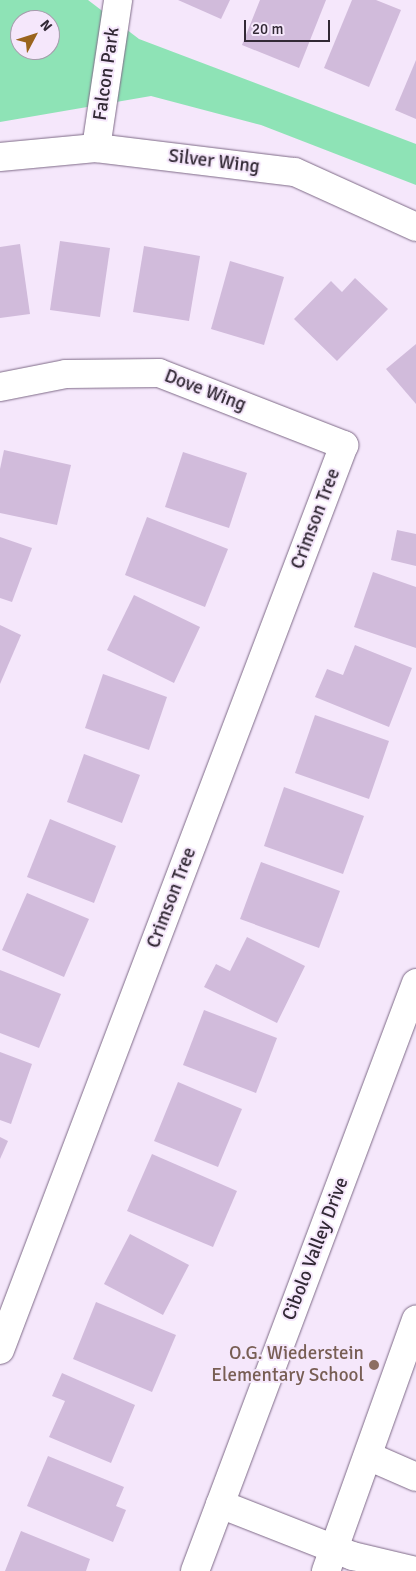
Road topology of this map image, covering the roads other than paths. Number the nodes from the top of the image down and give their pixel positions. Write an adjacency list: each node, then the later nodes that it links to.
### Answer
1 (118, 0): 2 (street, Falcon Park)
2 (96, 148): 3 (street, Silver Wing); 4 (street, Silver Wing)
3 (0, 157)
4 (416, 228)
5 (0, 387): 6 (street, Dove Wing)
6 (344, 445): 9 (street, Crimson Tree)
7 (416, 983): 12 (street, Cibolo Valley Drive)
8 (416, 1320): 10 (street)
9 (0, 1350)
10 (368, 1456): 11 (street); 13 (street)
11 (416, 1477)
12 (220, 1504): 13 (street); 14 (street, Cibolo Valley Drive)
13 (330, 1560): 15 (street)
14 (195, 1571)
15 (416, 1571)

